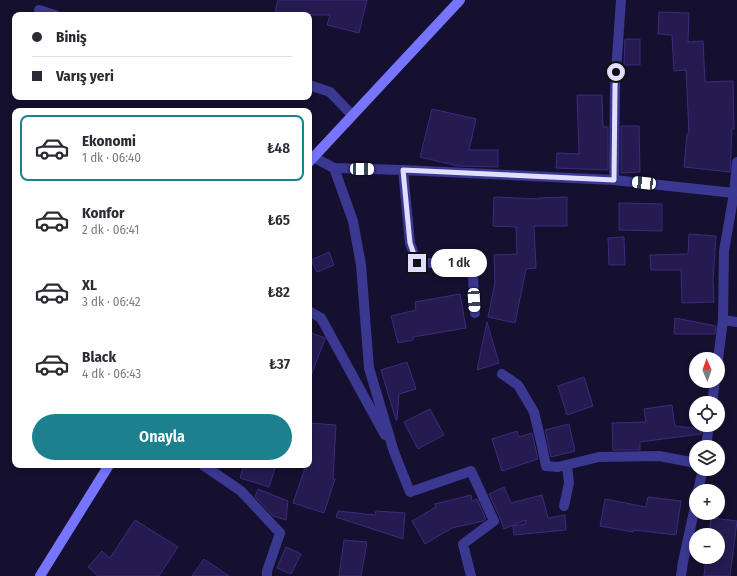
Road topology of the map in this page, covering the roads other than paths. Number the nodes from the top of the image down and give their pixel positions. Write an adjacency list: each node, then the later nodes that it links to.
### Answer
1 (460, 0): 6 (main road)
2 (621, 0): 12 (street)
3 (38, 10): 4 (street)
4 (45, 12)
5 (312, 86): 6 (street)
6 (352, 115): 7 (main road)
7 (312, 159)
8 (312, 160): 10 (street)
9 (737, 162): 13 (street)
10 (334, 168): 11 (street); 20 (street)
11 (403, 170): 12 (street); 15 (street)
12 (614, 180): 13 (street)
13 (734, 193): 16 (street)
14 (312, 313): 20 (street)
15 (475, 313)
16 (723, 320): 17 (street); 18 (street)
17 (737, 322)
18 (719, 352)
19 (502, 374): 22 (street)
20 (394, 452): 29 (street)
21 (689, 462): 22 (street)
22 (567, 465): 25 (street)
23 (107, 468): 27 (main road)
24 (207, 468): 28 (street)
25 (564, 506)
26 (692, 520): 30 (street)
27 (40, 576)
28 (268, 576)
29 (471, 576)
30 (681, 576)

